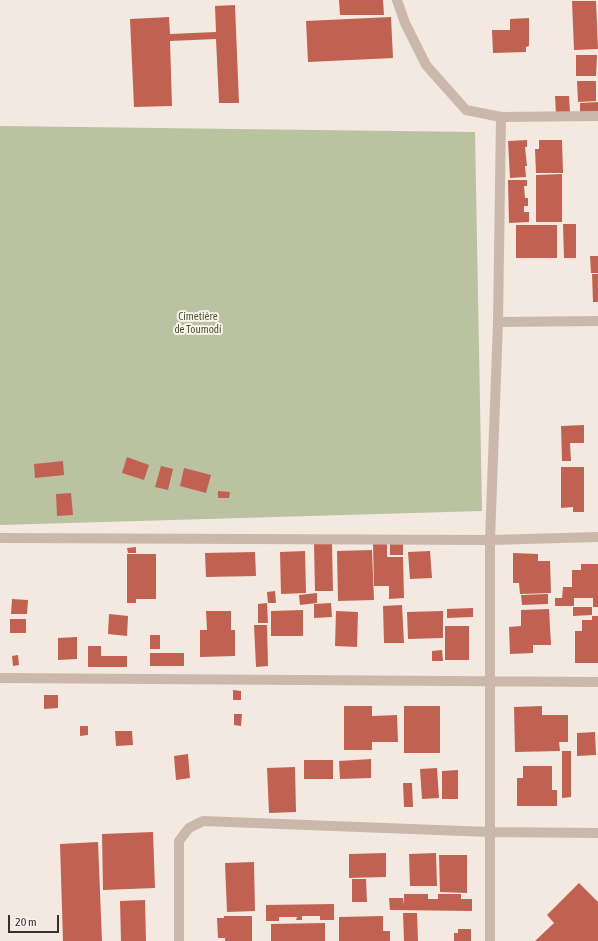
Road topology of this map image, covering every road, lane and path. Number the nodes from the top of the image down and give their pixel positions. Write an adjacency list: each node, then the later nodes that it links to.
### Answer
1 (397, 0): 3 (street)
2 (598, 116): 3 (street)
3 (501, 117): 5 (street)
4 (598, 321): 5 (street)
5 (498, 322): 8 (street)
6 (598, 537): 8 (street)
7 (0, 538): 8 (street)
8 (490, 540): 10 (street)
9 (0, 678): 10 (street)
10 (489, 681): 11 (street); 12 (street)
11 (598, 682)
12 (489, 832): 13 (street); 14 (street); 15 (street)
13 (598, 833)
14 (179, 941)
15 (490, 941)

